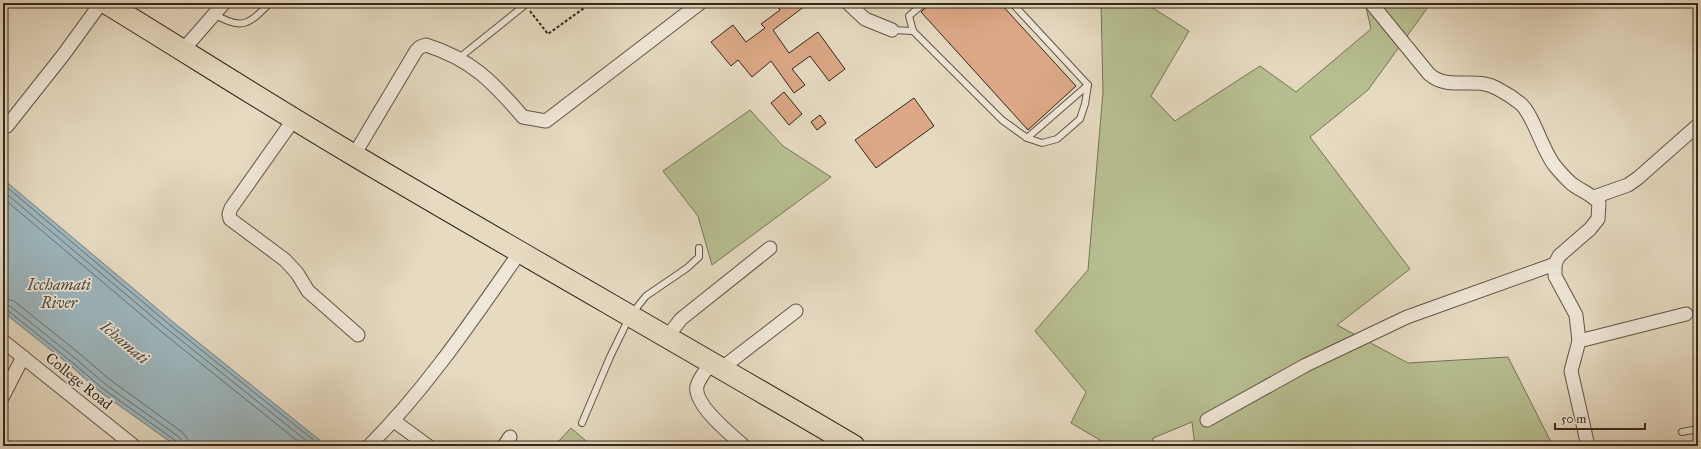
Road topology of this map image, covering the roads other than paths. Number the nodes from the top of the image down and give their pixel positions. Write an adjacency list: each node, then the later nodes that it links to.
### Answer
1 (101, 3): 19 (street)
2 (106, 3): 14 (highway)
3 (224, 3): 11 (street)
4 (270, 3): 11 (lane)
5 (700, 3): 15 (street)
6 (848, 3): 12 (street)
7 (924, 3): 13 (lane)
8 (1012, 3): 16 (lane)
9 (1371, 3): 22 (street)
10 (525, 4): 15 (lane)
11 (214, 13): 14 (street)
12 (892, 30): 13 (lane)
13 (913, 31): 20 (lane)
14 (183, 50): 17 (highway)
15 (459, 58): 21 (street)
16 (1088, 85): 20 (lane); 20 (lane)
17 (294, 119): 21 (highway); 30 (street)
18 (1698, 125): 22 (street)
19 (7, 126)
20 (1027, 138)
21 (354, 155): 25 (highway)
22 (1594, 197): 26 (street)
23 (699, 248): 29 (lane)
24 (770, 248): 31 (street)
25 (520, 252): 29 (highway); 37 (street)
26 (1555, 264): 33 (street); 38 (street)
27 (796, 311): 35 (street)
28 (1686, 314): 33 (street)
29 (630, 316): 31 (highway); 39 (lane)
30 (358, 335)
31 (667, 337): 35 (highway)
32 (3, 341): 34 (street, College Road)
33 (1579, 341): 47 (street)
34 (23, 356): 36 (street); 42 (street, College Road)
35 (717, 365): 45 (street); 46 (highway)
36 (3, 396)
37 (394, 420): 43 (street); 44 (street)
38 (1207, 420)
39 (582, 422)
40 (1698, 429): 41 (lane)
41 (1682, 432)
42 (134, 446)
43 (369, 446)
44 (428, 446)
45 (744, 446)
46 (854, 446)
47 (1588, 446)

